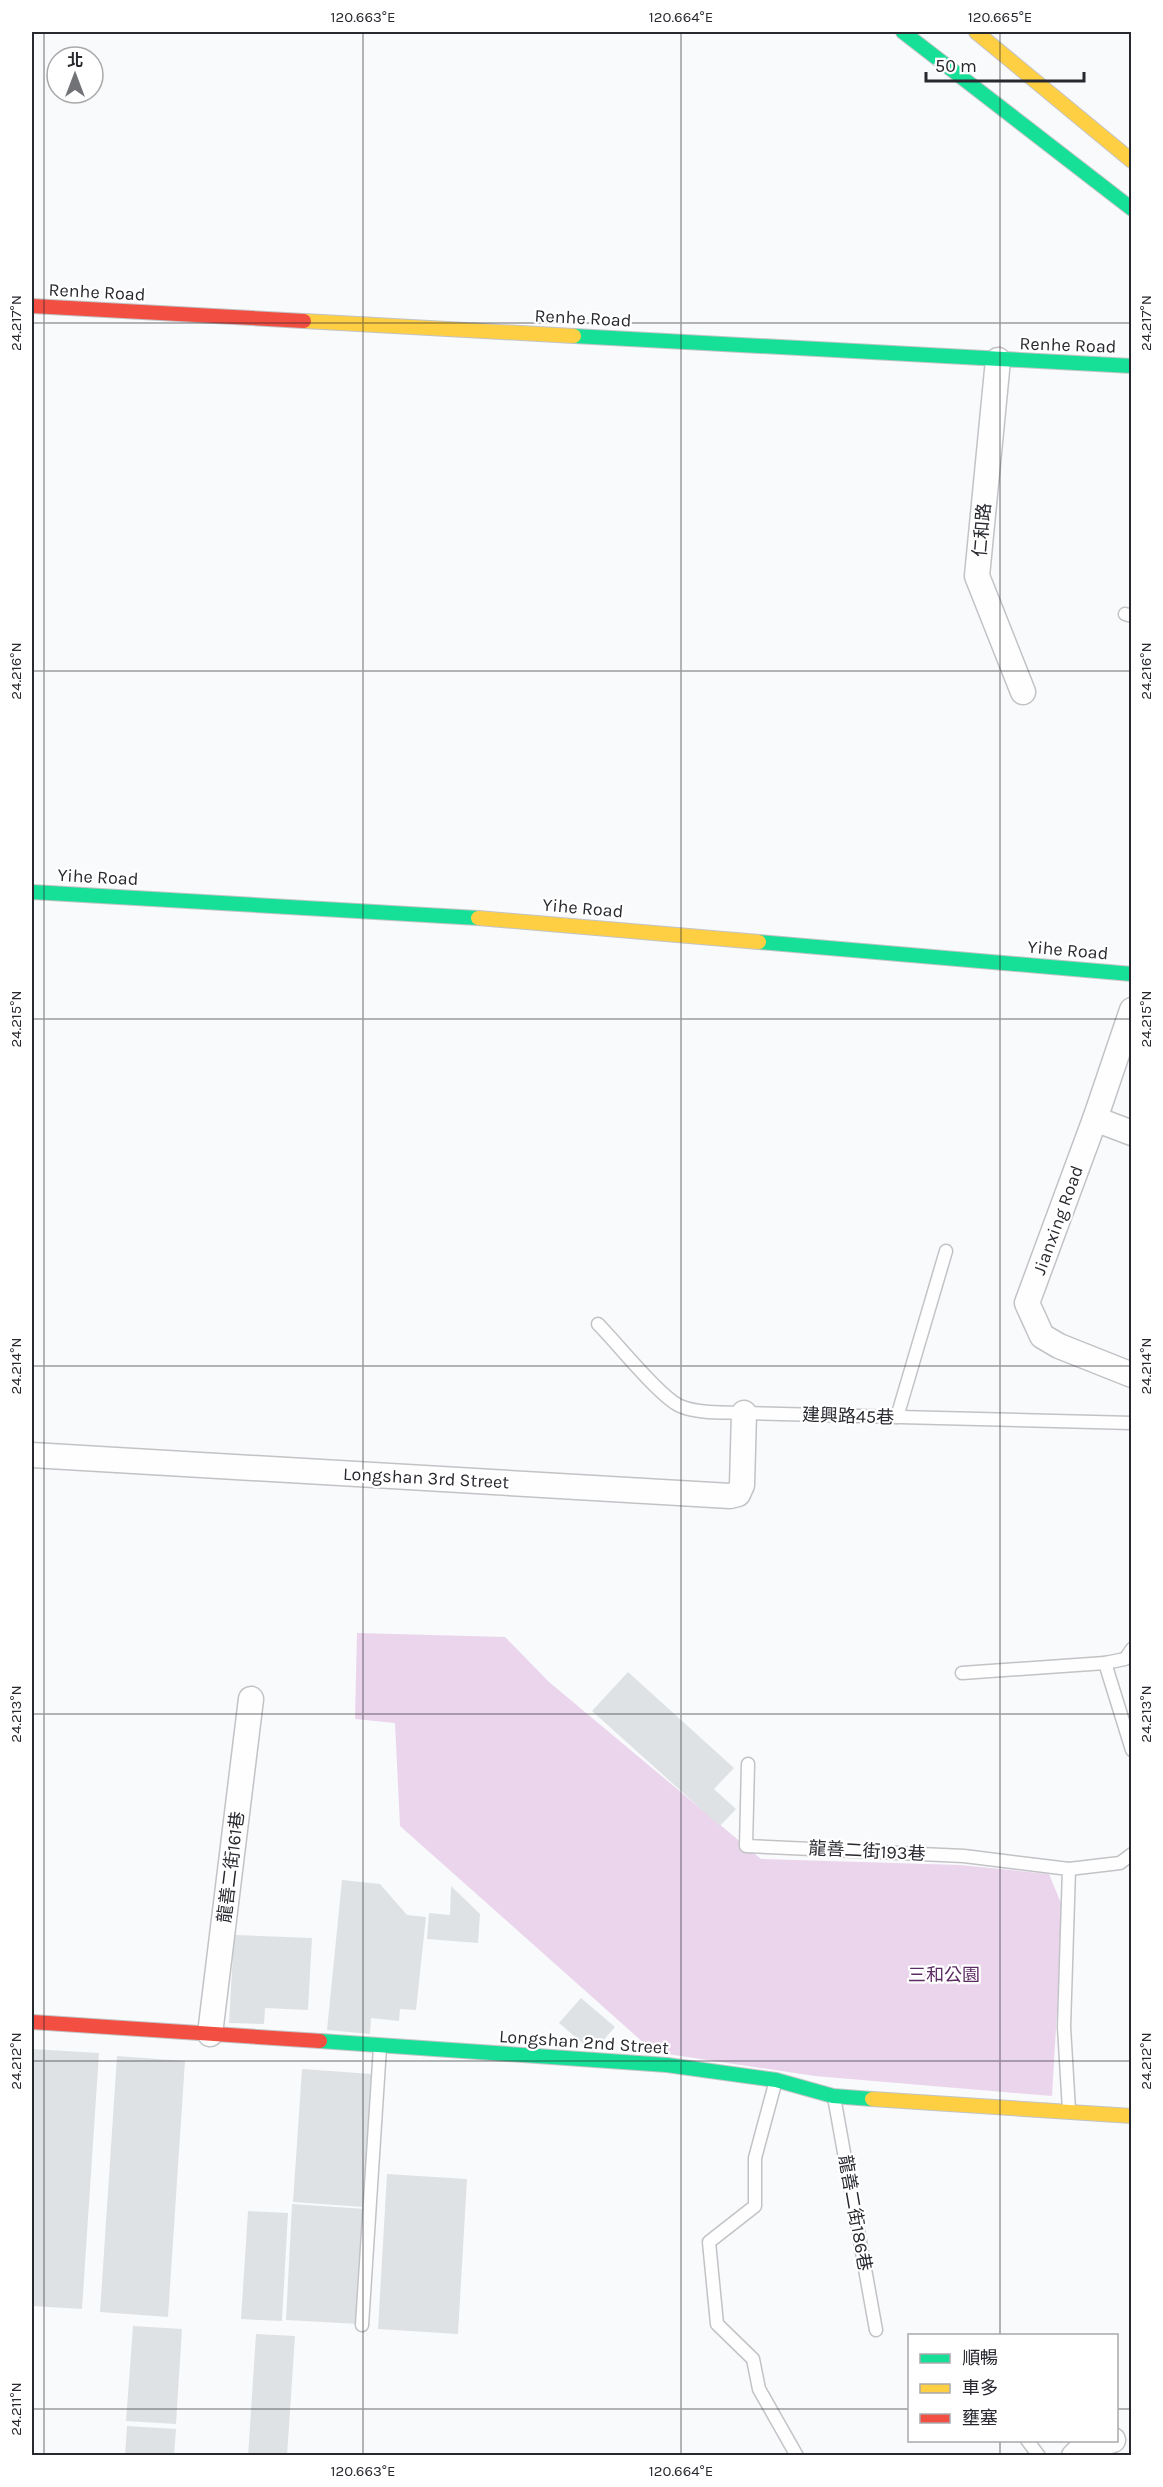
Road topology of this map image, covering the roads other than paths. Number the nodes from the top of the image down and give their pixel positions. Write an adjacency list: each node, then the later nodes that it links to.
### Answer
1 (903, 32): 4 (street)
2 (976, 32): 3 (street)
3 (1131, 161)
4 (1131, 209)
5 (32, 306): 6 (street, Renhe Road)
6 (998, 360): 7 (street, Renhe Road); 8 (street, 仁和路)
7 (1131, 366)
8 (1023, 692)
9 (32, 892): 10 (street, Yihe Road)
10 (1131, 974)
11 (1131, 1010): 12 (street, Jianxing Road)
12 (1095, 1119): 13 (street); 16 (street, Jianxing Road)
13 (1131, 1133)
14 (946, 1251): 18 (lane)
15 (598, 1324): 17 (lane, 建興路45巷)
16 (1131, 1374)
17 (744, 1413): 18 (lane, 建興路45巷); 20 (street, Longshan 3rd Street)
18 (897, 1417): 19 (lane, 建興路45巷)
19 (1131, 1423)
20 (32, 1455)
21 (1131, 1650): 22 (lane)
22 (1105, 1664): 23 (lane); 25 (lane)
23 (962, 1673)
24 (251, 1699): 30 (street, 龍善二街161巷)
25 (1131, 1750)
26 (748, 1764): 28 (lane, 龍善二街193巷)
27 (1131, 1854): 28 (lane, 龍善二街193巷)
28 (1069, 1869): 34 (lane)
29 (32, 2022): 30 (street, Longshan 2nd Street)
30 (210, 2034): 31 (street, Longshan 2nd Street)
31 (380, 2046): 32 (street, Longshan 2nd Street); 36 (lane)
32 (776, 2080): 33 (street, Longshan 2nd Street); 40 (lane)
33 (833, 2096): 34 (street, Longshan 2nd Street); 37 (lane, 龍善二街186巷)
34 (1069, 2111): 35 (street, Longshan 2nd Street)
35 (1131, 2116)
36 (362, 2325)
37 (876, 2330)
38 (1028, 2442): 41 (lane)
39 (1108, 2442): 42 (street)
40 (797, 2456)
41 (1039, 2456)
42 (1074, 2456)

